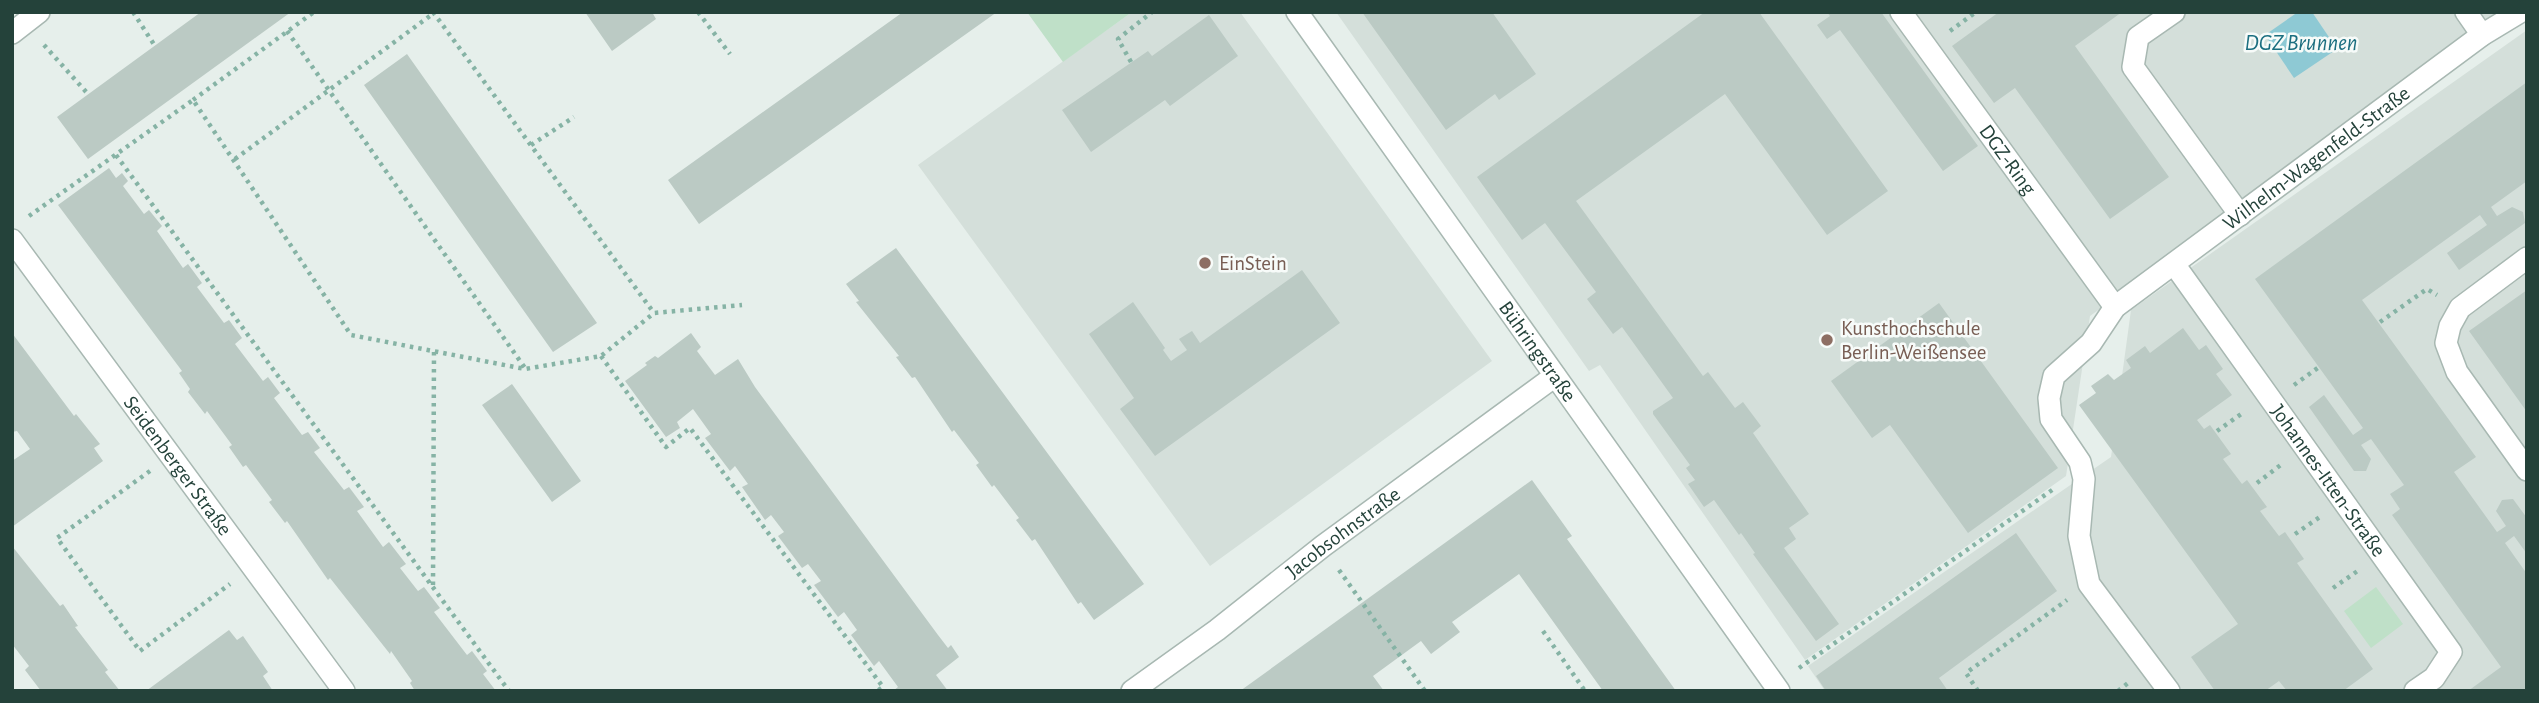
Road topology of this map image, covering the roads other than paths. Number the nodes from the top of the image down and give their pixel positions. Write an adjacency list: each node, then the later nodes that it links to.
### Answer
1 (1297, 12): 12 (street, Bühringstraße)
2 (1901, 12): 11 (street, DGZ-Ring)
3 (2174, 12): 7 (street)
4 (2466, 12): 6 (street)
5 (2520, 12): 6 (street, Wilhelm-Wagenfeld-Straße)
6 (2482, 35): 7 (street, Wilhelm-Wagenfeld-Straße)
7 (2240, 215): 10 (street, Wilhelm-Wagenfeld-Straße)
8 (12, 240): 15 (street, Seidenberger Straße)
9 (2527, 258): 13 (street)
10 (2174, 264): 11 (street, Wilhelm-Wagenfeld-Straße); 18 (street, Johannes-Itten-Straße)
11 (2115, 307): 17 (street)
12 (1555, 376): 14 (street, Bühringstraße); 16 (street, Jacobsohnstraße)
13 (2527, 470)
14 (1777, 688)
15 (344, 691)
16 (1132, 691)
17 (2169, 691)
18 (2415, 691)

